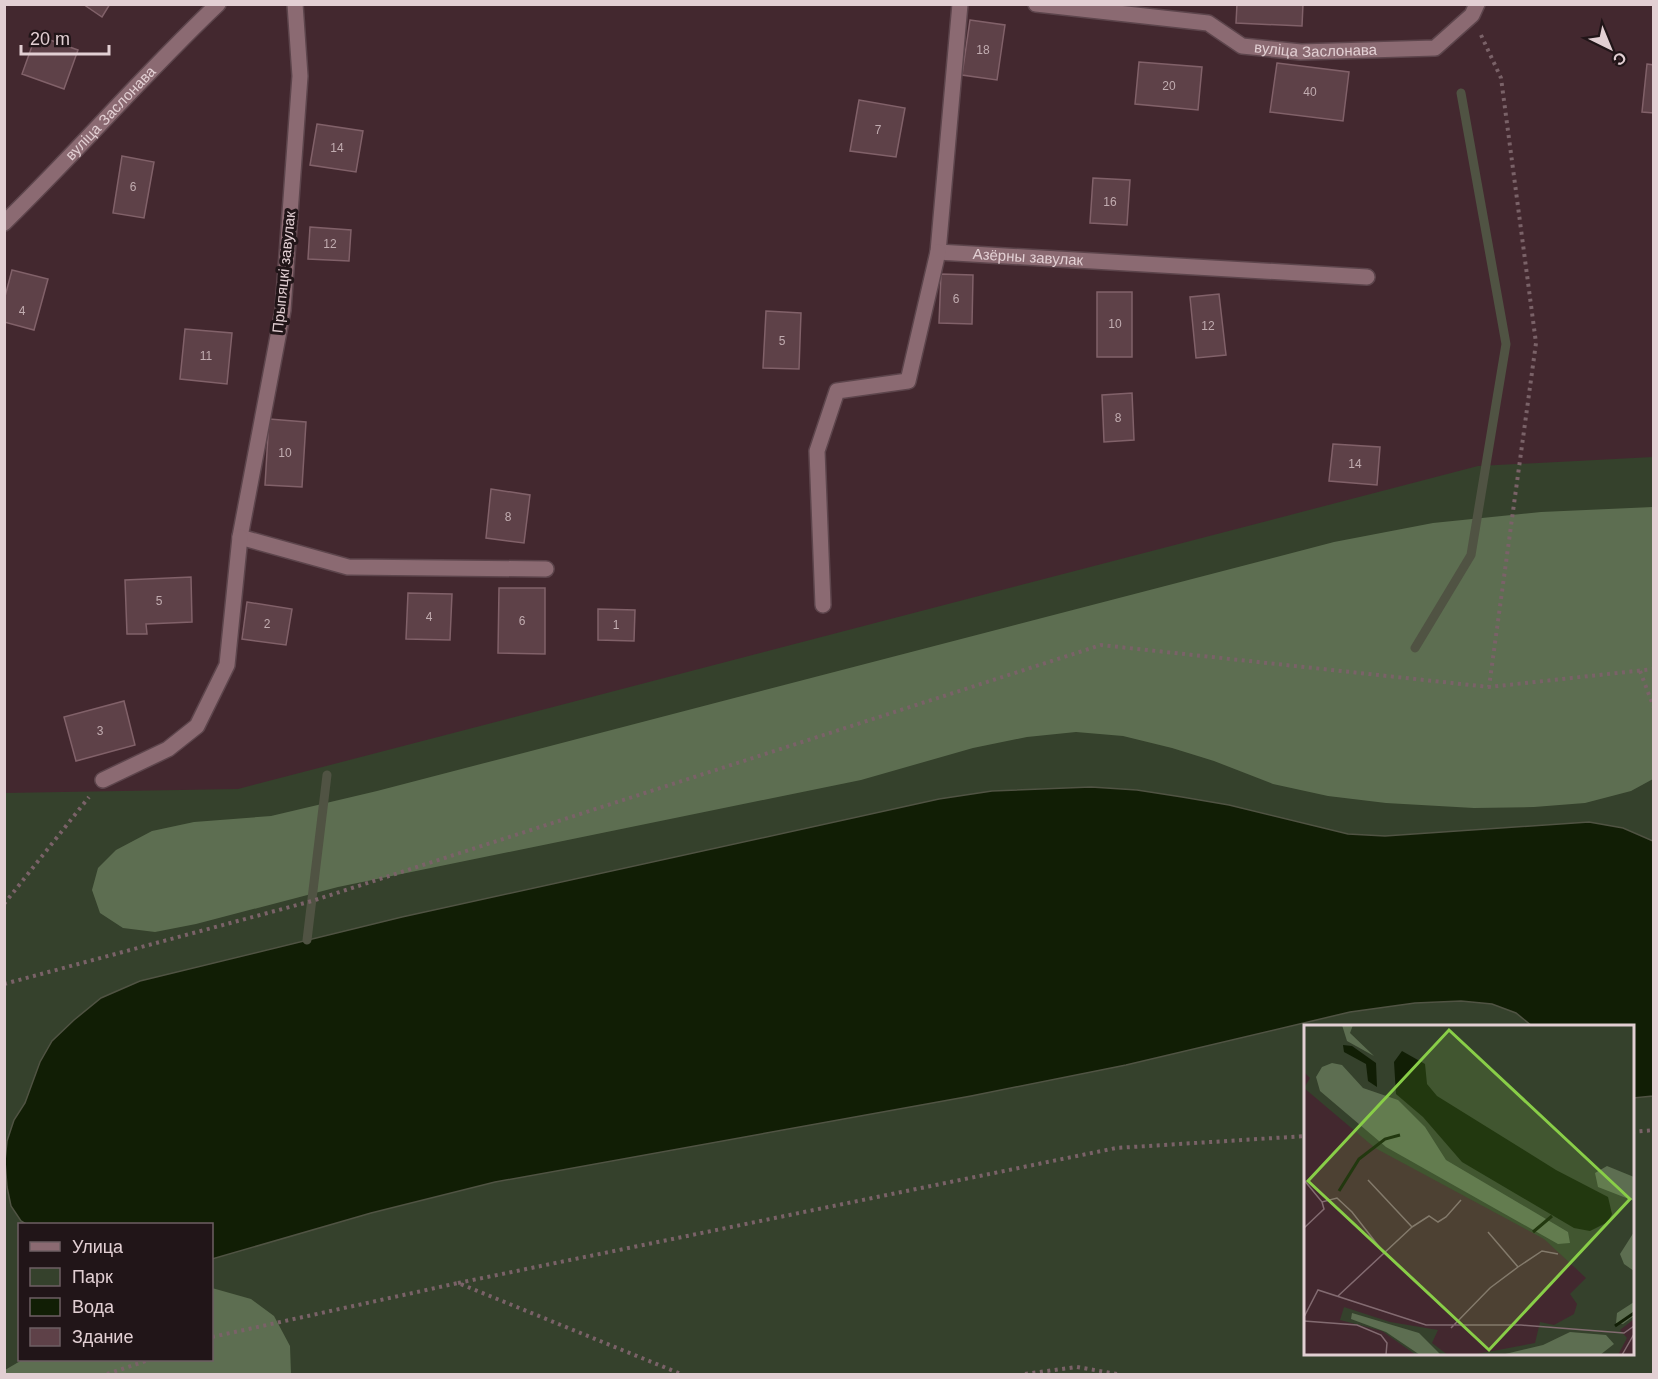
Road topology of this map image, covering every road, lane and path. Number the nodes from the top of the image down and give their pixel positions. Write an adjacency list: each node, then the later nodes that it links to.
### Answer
1 (218, 4): 6 (street, вуліца Заслонава)
2 (295, 4): 9 (street, Прыпяцкі завулак)
3 (960, 4): 7 (street)
4 (1036, 4): 5 (street, вуліца Заслонава)
5 (1474, 10): 14 (path)
6 (4, 223)
7 (938, 252): 8 (street, Азёрны завулак); 11 (street)
8 (1367, 277)
9 (240, 537): 10 (street); 16 (street, Прыпяцкі завулак)
10 (546, 569)
11 (823, 605)
12 (1653, 669): 13 (path)
13 (1640, 671): 14 (path); 15 (path)
14 (1489, 687): 18 (path)
15 (1653, 708)
16 (103, 780): 17 (path)
17 (4, 904)
18 (4, 984)
19 (1653, 1130): 20 (path)
20 (1634, 1132)
21 (1304, 1136): 22 (path)
22 (458, 1283): 23 (path); 26 (path)
23 (213, 1337)
24 (143, 1361): 25 (path)
25 (107, 1374)
26 (681, 1374)
27 (1025, 1374): 28 (path)
28 (1117, 1374)

